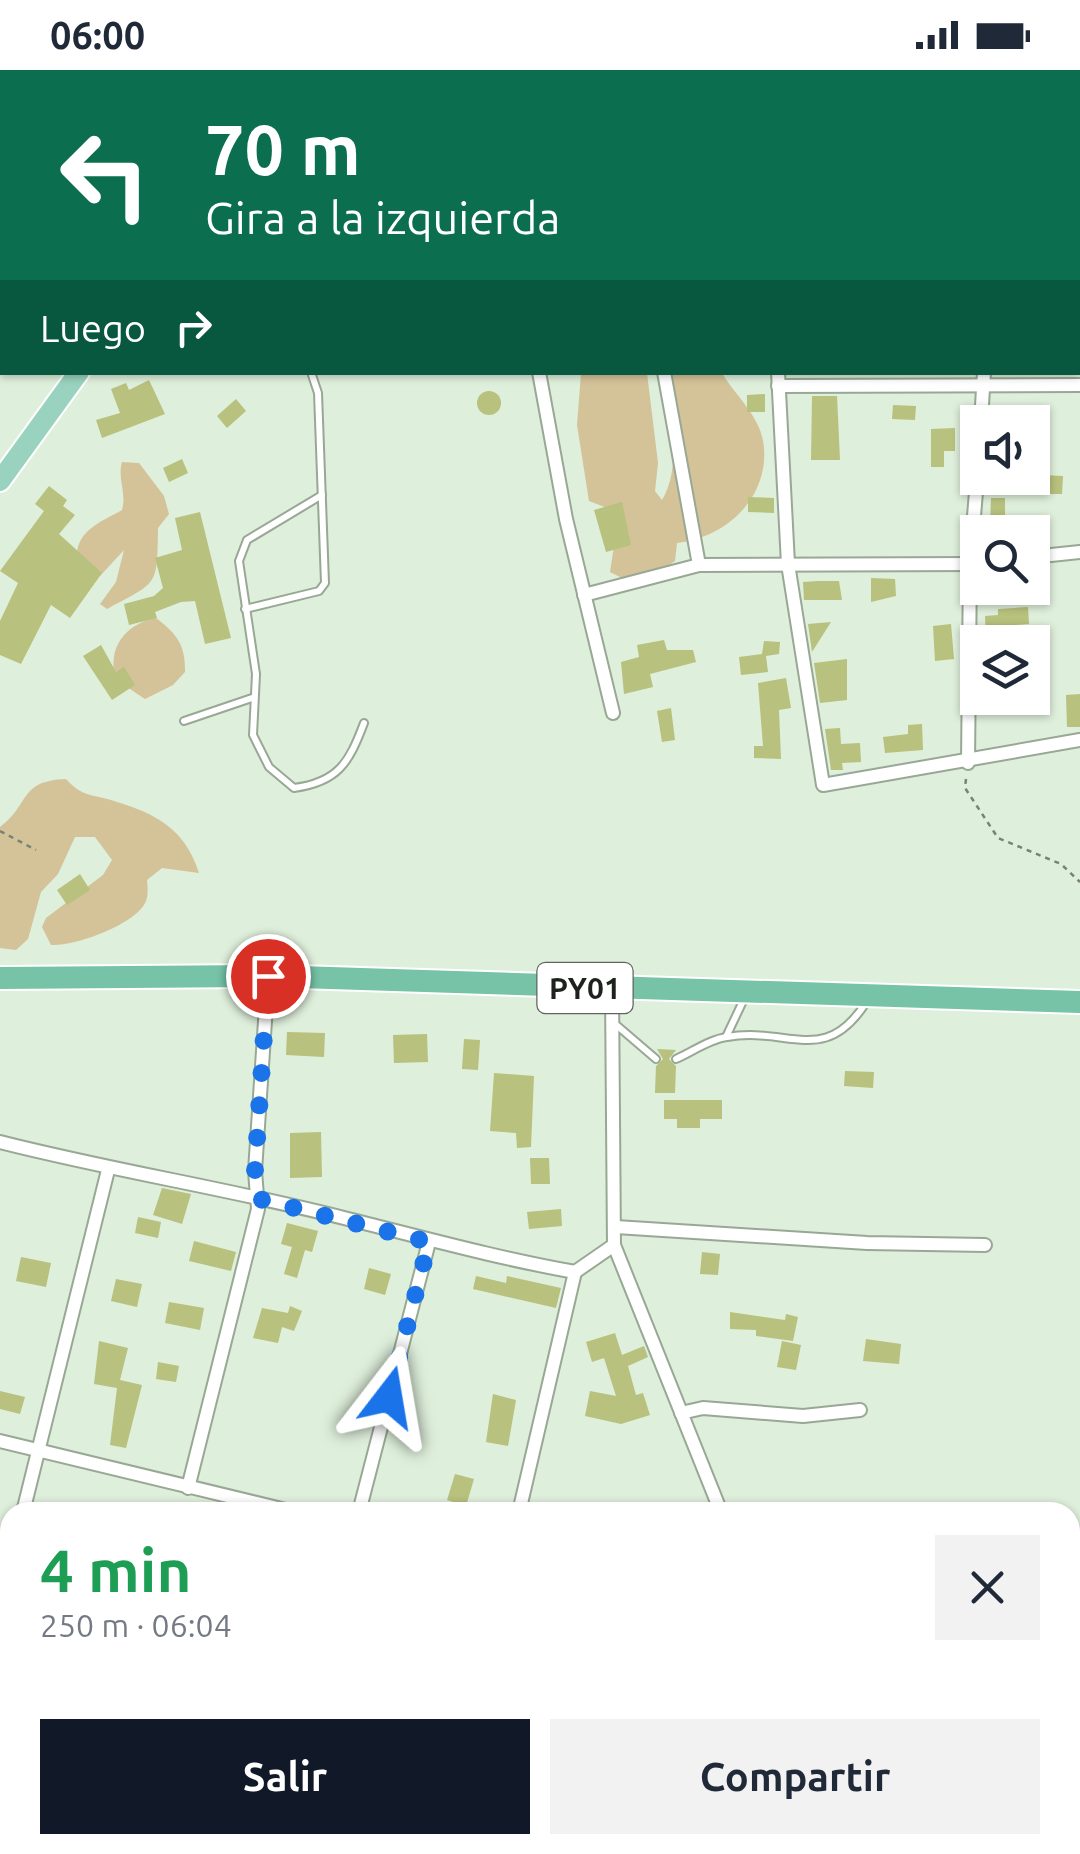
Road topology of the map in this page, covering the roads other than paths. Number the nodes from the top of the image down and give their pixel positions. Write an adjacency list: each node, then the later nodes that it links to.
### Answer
1 (77, 375): 9 (main road)
2 (312, 375): 10 (lane)
3 (540, 375): 16 (street)
4 (665, 375): 15 (street)
5 (984, 378): 6 (street); 7 (street); 8 (street)
6 (778, 379): 13 (street)
7 (1080, 385)
8 (982, 405)
9 (0, 482)
10 (322, 494): 18 (lane); 18 (lane)
11 (1080, 552): 12 (street)
12 (1050, 556)
13 (788, 564): 14 (street); 15 (street); 24 (street)
14 (960, 564)
15 (699, 566): 16 (street)
16 (584, 595): 20 (street)
17 (973, 605): 24 (street)
18 (244, 609): 19 (lane)
19 (252, 698): 21 (lane); 22 (lane)
20 (613, 714)
21 (184, 721)
22 (364, 723)
23 (1080, 740): 24 (street)
24 (968, 763)
25 (0, 966): 26 (highway, PY01)
26 (90, 975): 27 (highway, PY01); 28 (highway, PY01)
27 (268, 976): 29 (highway, PY01); 39 (street)
28 (0, 978)
29 (612, 988): 30 (highway, PY01); 33 (street)
30 (750, 989): 31 (highway, PY01); 34 (lane)
31 (871, 995): 32 (highway, PY01); 34 (lane)
32 (1080, 1002)
33 (613, 1023): 35 (lane); 40 (street)
34 (726, 1036): 36 (lane)
35 (656, 1058)
36 (676, 1060)
37 (0, 1142): 38 (street)
38 (108, 1170): 39 (street); 48 (street)
39 (259, 1199): 41 (street); 49 (street)
40 (616, 1227): 42 (street); 43 (street)
41 (429, 1242): 44 (street); 52 (street)
42 (614, 1245): 44 (street); 46 (street)
43 (985, 1245)
44 (575, 1272): 53 (street)
45 (860, 1410): 46 (street)
46 (681, 1413): 54 (street)
47 (0, 1441): 48 (street)
48 (38, 1451): 49 (street); 50 (street)
49 (188, 1488): 51 (street)
50 (25, 1502)
51 (250, 1502)
52 (362, 1502)
53 (522, 1502)
54 (716, 1502)

